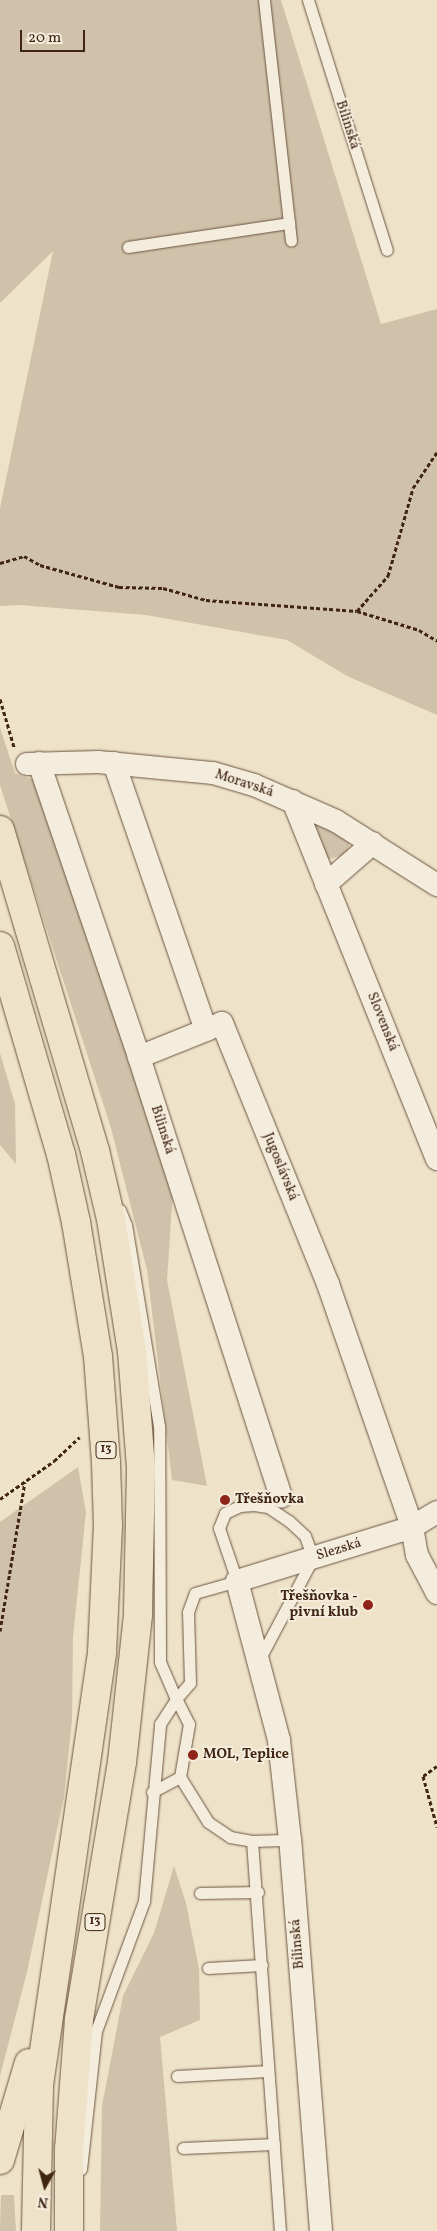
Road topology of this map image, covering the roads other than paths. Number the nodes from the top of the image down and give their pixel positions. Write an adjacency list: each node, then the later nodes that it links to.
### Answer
1 (264, 0): 3 (lane)
2 (308, 0): 6 (lane, Bílinská)
3 (289, 223): 4 (lane); 5 (lane)
4 (291, 240)
5 (128, 247)
6 (387, 250)
7 (33, 764): 8 (street, Moravská); 16 (street, Bílinská)
8 (114, 764): 9 (street, Moravská); 15 (street)
9 (293, 802): 11 (street, Moravská); 12 (street, Slovenská)
10 (0, 830): 17 (highway, 13)
11 (373, 843): 12 (street); 13 (street, Moravská)
12 (326, 884): 18 (street, Slovenská)
13 (437, 885)
14 (0, 946): 33 (highway, 13)
15 (206, 1030): 16 (street); 21 (street, Jugoslávská)
16 (139, 1057): 19 (street, Bílinská)
17 (95, 1151): 26 (lane); 42 (highway, 13)
18 (437, 1159)
19 (281, 1497)
20 (437, 1512): 21 (street, Slezská)
21 (412, 1527): 22 (street, Slezská); 24 (street, Jugoslávská)
22 (313, 1558): 23 (street, Slezská); 23 (lane, Bílinská); 25 (lane)
23 (237, 1581): 25 (street, Bílinská); 26 (lane)
24 (437, 1592)
25 (259, 1660): 29 (street, Bílinská)
26 (176, 1698): 27 (lane); 28 (lane)
27 (180, 1778): 28 (lane); 30 (lane)
28 (152, 1792): 43 (lane)
29 (290, 1840): 30 (lane); 45 (street, Bílinská)
30 (252, 1841): 31 (lane)
31 (258, 1892): 32 (lane); 34 (lane)
32 (200, 1893)
33 (56, 1963): 40 (highway); 41 (highway, 13)
34 (262, 1965): 35 (lane); 36 (lane)
35 (208, 1968)
36 (268, 2071): 37 (lane); 38 (lane)
37 (178, 2076)
38 (274, 2144): 39 (lane); 44 (lane)
39 (183, 2148)
40 (0, 2160)
41 (36, 2231)
42 (69, 2231)
43 (76, 2231)
44 (280, 2231)
45 (321, 2231)

